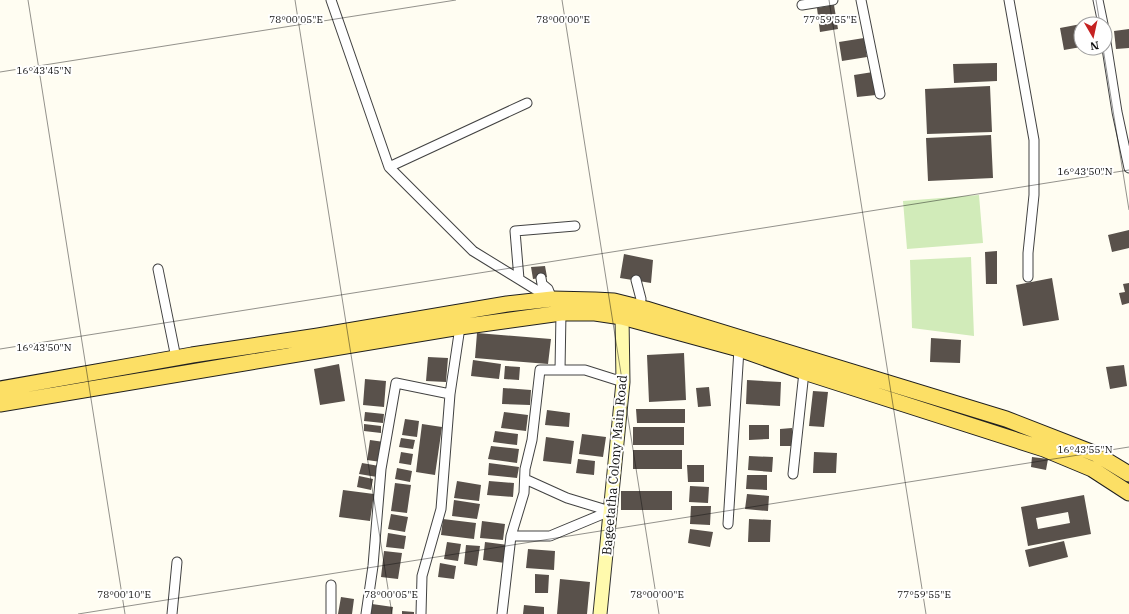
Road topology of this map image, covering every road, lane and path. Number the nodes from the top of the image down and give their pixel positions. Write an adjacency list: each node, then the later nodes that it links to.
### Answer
1 (331, 0): 12 (street)
2 (833, 0): 6 (street)
3 (862, 0): 9 (street)
4 (1009, 0): 15 (street)
5 (1099, 0): 7 (street)
6 (802, 5)
7 (1102, 16)
8 (1108, 56): 11 (street)
9 (880, 94)
10 (527, 103): 12 (street)
11 (1128, 164)
12 (389, 167): 17 (street)
13 (575, 226): 17 (street)
14 (158, 269): 25 (street)
15 (1028, 277)
16 (541, 278): 19 (street)
17 (519, 279): 19 (street)
18 (636, 280): 20 (street)
19 (552, 299): 20 (main road); 21 (street); 25 (main road)
20 (640, 308): 33 (main road)
21 (561, 313): 22 (main road); 23 (main road); 26 (street)
22 (622, 317): 24 (main road); 28 (street, Bageetatha Colony Main Road)
23 (460, 327): 30 (street); 31 (main road)
24 (738, 349): 27 (main road); 37 (street)
25 (176, 358): 29 (main road)
26 (560, 370): 28 (street); 34 (street)
27 (804, 372): 32 (street); 35 (main road)
28 (623, 382): 36 (street, Bageetatha Colony Main Road)
29 (0, 389)
30 (450, 394): 43 (street); 44 (street)
31 (0, 404)
32 (793, 474)
33 (1129, 474)
34 (525, 479): 36 (street); 38 (street)
35 (1129, 493)
36 (610, 511): 38 (street); 46 (street, Bageetatha Colony Main Road)
37 (728, 524)
38 (511, 536): 45 (street)
39 (177, 562): 41 (street)
40 (331, 586): 42 (street)
41 (172, 614)
42 (331, 614)
43 (366, 614)
44 (421, 614)
45 (502, 614)
46 (600, 614)

